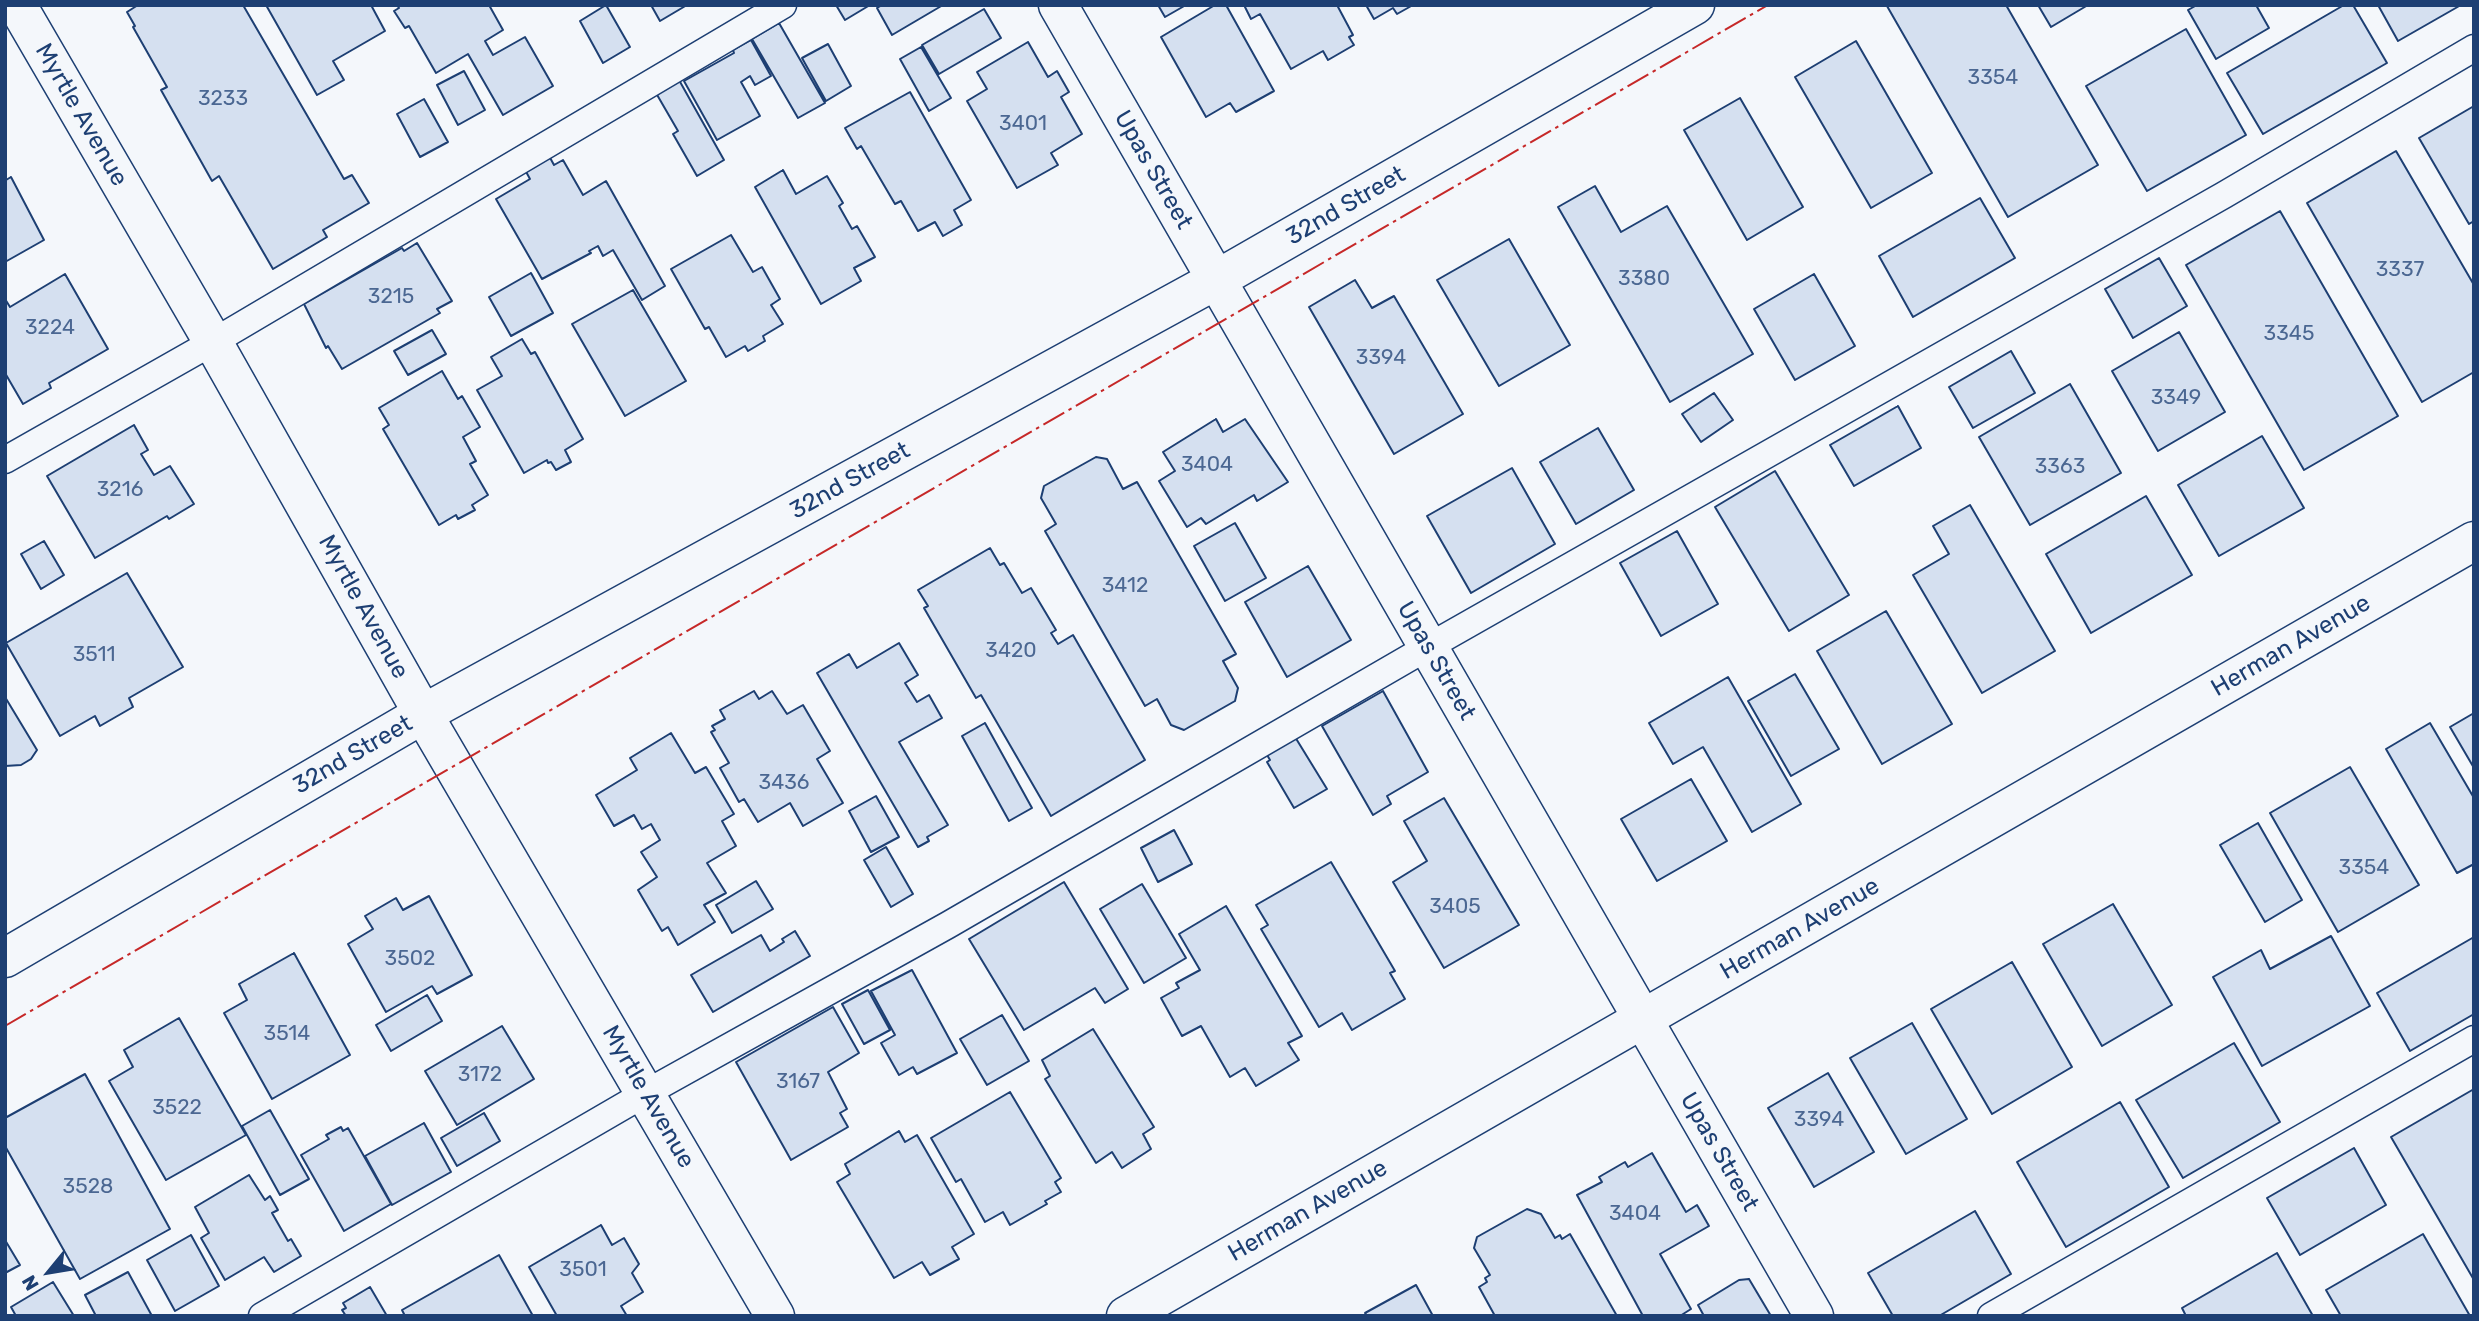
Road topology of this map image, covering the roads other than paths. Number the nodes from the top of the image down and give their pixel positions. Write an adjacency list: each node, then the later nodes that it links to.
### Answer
1 (17, 5): 7 (street, Myrtle Avenue)
2 (783, 5): 7 (lane)
3 (1058, 5): 6 (street, Upas Street)
4 (1695, 5): 6 (street, 32nd Street)
5 (2474, 48): 10 (lane)
6 (1216, 281): 10 (street, Upas Street); 11 (street, 32nd Street)
7 (213, 342): 8 (lane); 11 (street, Myrtle Avenue)
8 (5, 460)
9 (2474, 541): 13 (street, Herman Avenue)
10 (1428, 647): 13 (street, Upas Street); 15 (lane)
11 (423, 714): 12 (street, 32nd Street); 15 (street, Myrtle Avenue)
12 (5, 958)
13 (1643, 1020): 18 (street, Herman Avenue); 19 (street, Upas Street)
14 (2474, 1039): 20 (lane)
15 (646, 1093): 16 (lane); 17 (street, Myrtle Avenue)
16 (262, 1316)
17 (775, 1316)
18 (1126, 1316)
19 (1814, 1316)
20 (1991, 1316)

